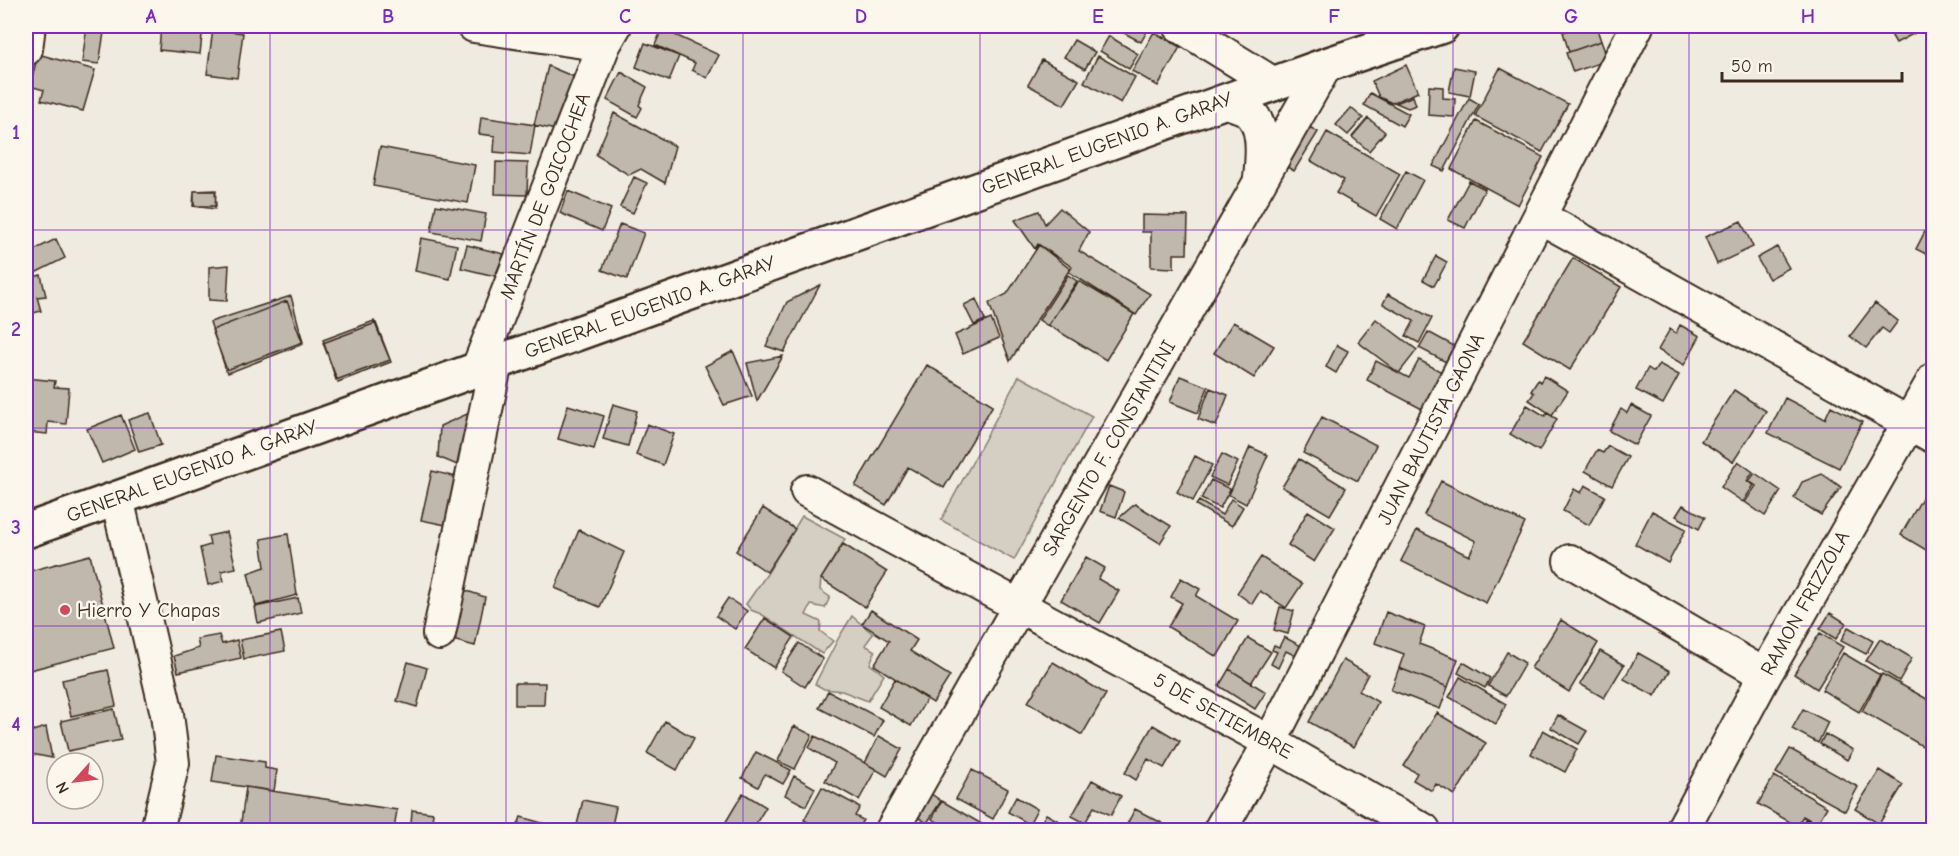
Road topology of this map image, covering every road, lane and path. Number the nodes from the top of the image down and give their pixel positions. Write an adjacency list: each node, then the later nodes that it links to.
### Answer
1 (29, 26): 7 (street)
2 (474, 26): 6 (street)
3 (1180, 26): 9 (street)
4 (1442, 26): 8 (main road, GENERAL EUGENIO A. GARAY)
5 (1637, 26): 12 (street, JUAN BAUTISTA GAONA)
6 (609, 35): 13 (street, MARTÍN DE GOICOCHEA)
7 (26, 50)
8 (1326, 65): 9 (main road, GENERAL EUGENIO A. GARAY); 11 (street, SARGENTO F. CONSTANTINI)
9 (1274, 84): 10 (main road, GENERAL EUGENIO A. GARAY)
10 (1225, 102): 11 (street); 13 (main road, GENERAL EUGENIO A. GARAY)
11 (1260, 182): 20 (street, SARGENTO F. CONSTANTINI)
12 (1540, 217): 15 (street); 23 (street, JUAN BAUTISTA GAONA)
13 (487, 365): 17 (main road, GENERAL EUGENIO A. GARAY); 21 (street, MARTÍN DE GOICOCHEA)
14 (1934, 379): 15 (street, RAMON FRIZZOLA)
15 (1921, 429): 22 (street, RAMON FRIZZOLA)
16 (807, 491): 20 (street, 5 DE SETIEMBRE)
17 (117, 498): 18 (main road, GENERAL EUGENIO A. GARAY); 24 (street)
18 (26, 531)
19 (1570, 561): 22 (street)
20 (1020, 606): 23 (street, 5 DE SETIEMBRE); 25 (street, SARGENTO F. CONSTANTINI)
21 (439, 634)
22 (1765, 675): 28 (street, RAMON FRIZZOLA)
23 (1270, 742): 26 (street, JUAN BAUTISTA GAONA); 27 (street, 5 DE SETIEMBRE)
24 (157, 831)
25 (892, 831)
26 (1220, 831)
27 (1424, 831)
28 (1682, 831)

